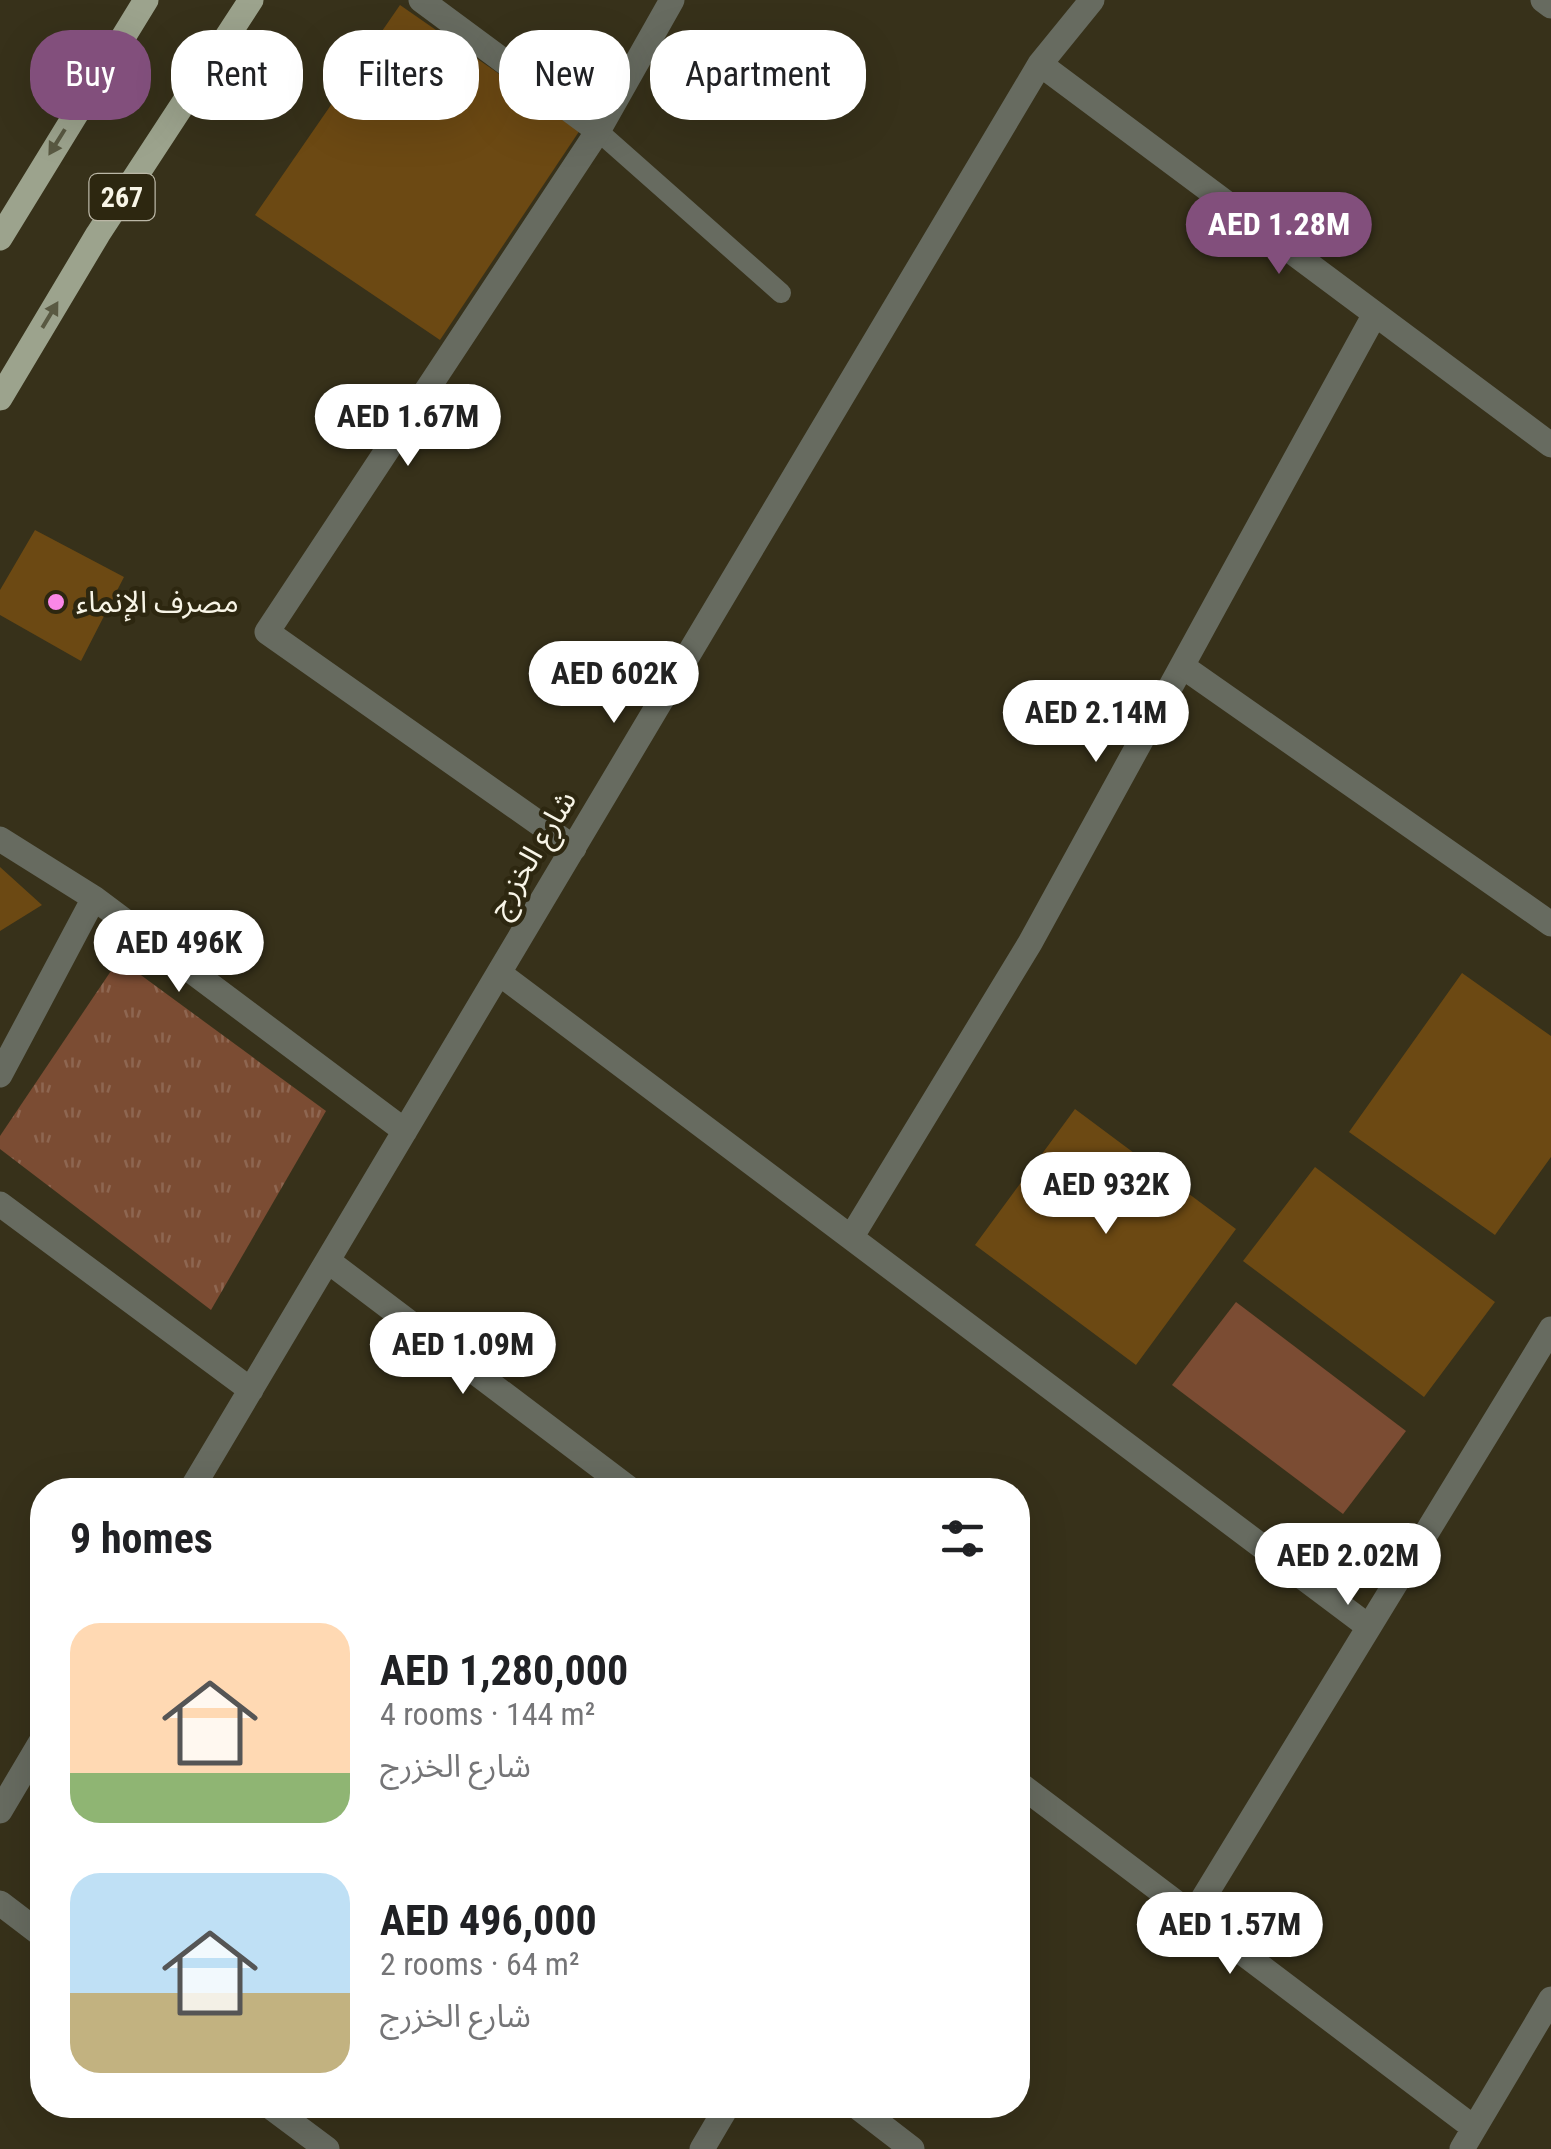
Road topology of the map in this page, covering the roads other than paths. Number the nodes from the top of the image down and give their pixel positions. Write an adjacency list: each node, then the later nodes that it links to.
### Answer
1 (146, 0): 10 (main road, 267, one-way to 10)
2 (251, 0): 13 (main road, 267, one-way to 2)
3 (421, 0): 9 (street)
4 (672, 0): 9 (street)
5 (1092, 0): 8 (street, شارع الخزرج)
6 (1543, 0): 7 (street)
7 (1551, 6)
8 (1040, 64): 12 (street); 17 (street, شارع الخزرج)
9 (598, 131): 11 (lane); 17 (street)
10 (0, 238)
11 (781, 293)
12 (1375, 314): 14 (street); 15 (street)
13 (0, 398)
14 (1551, 445)
15 (1182, 666): 19 (street); 24 (street)
16 (0, 839): 18 (street)
17 (574, 848): 20 (street, شارع الخزرج)
18 (94, 898): 21 (street); 22 (street)
19 (1551, 924)
20 (499, 974): 22 (street, شارع الخزرج); 24 (street)
21 (0, 1075)
22 (406, 1131): 25 (street, شارع الخزرج)
23 (0, 1204): 27 (street)
24 (852, 1236): 30 (street)
25 (328, 1261): 27 (street, شارع الخزرج); 29 (street)
26 (1551, 1330): 30 (street)
27 (251, 1390): 28 (street, شارع الخزرج)
28 (198, 1478)
29 (615, 1478)
30 (1369, 1626): 35 (street)
31 (30, 1760): 33 (street)
32 (1030, 1792): 35 (street)
33 (0, 1811)
34 (0, 1903): 36 (street)
35 (1192, 1914): 41 (street)
36 (30, 1926)
37 (1551, 1999): 41 (street)
38 (304, 2118): 42 (street)
39 (720, 2118): 43 (street)
40 (872, 2118): 44 (street)
41 (1468, 2138)
42 (327, 2149)
43 (702, 2149)
44 (912, 2149)

